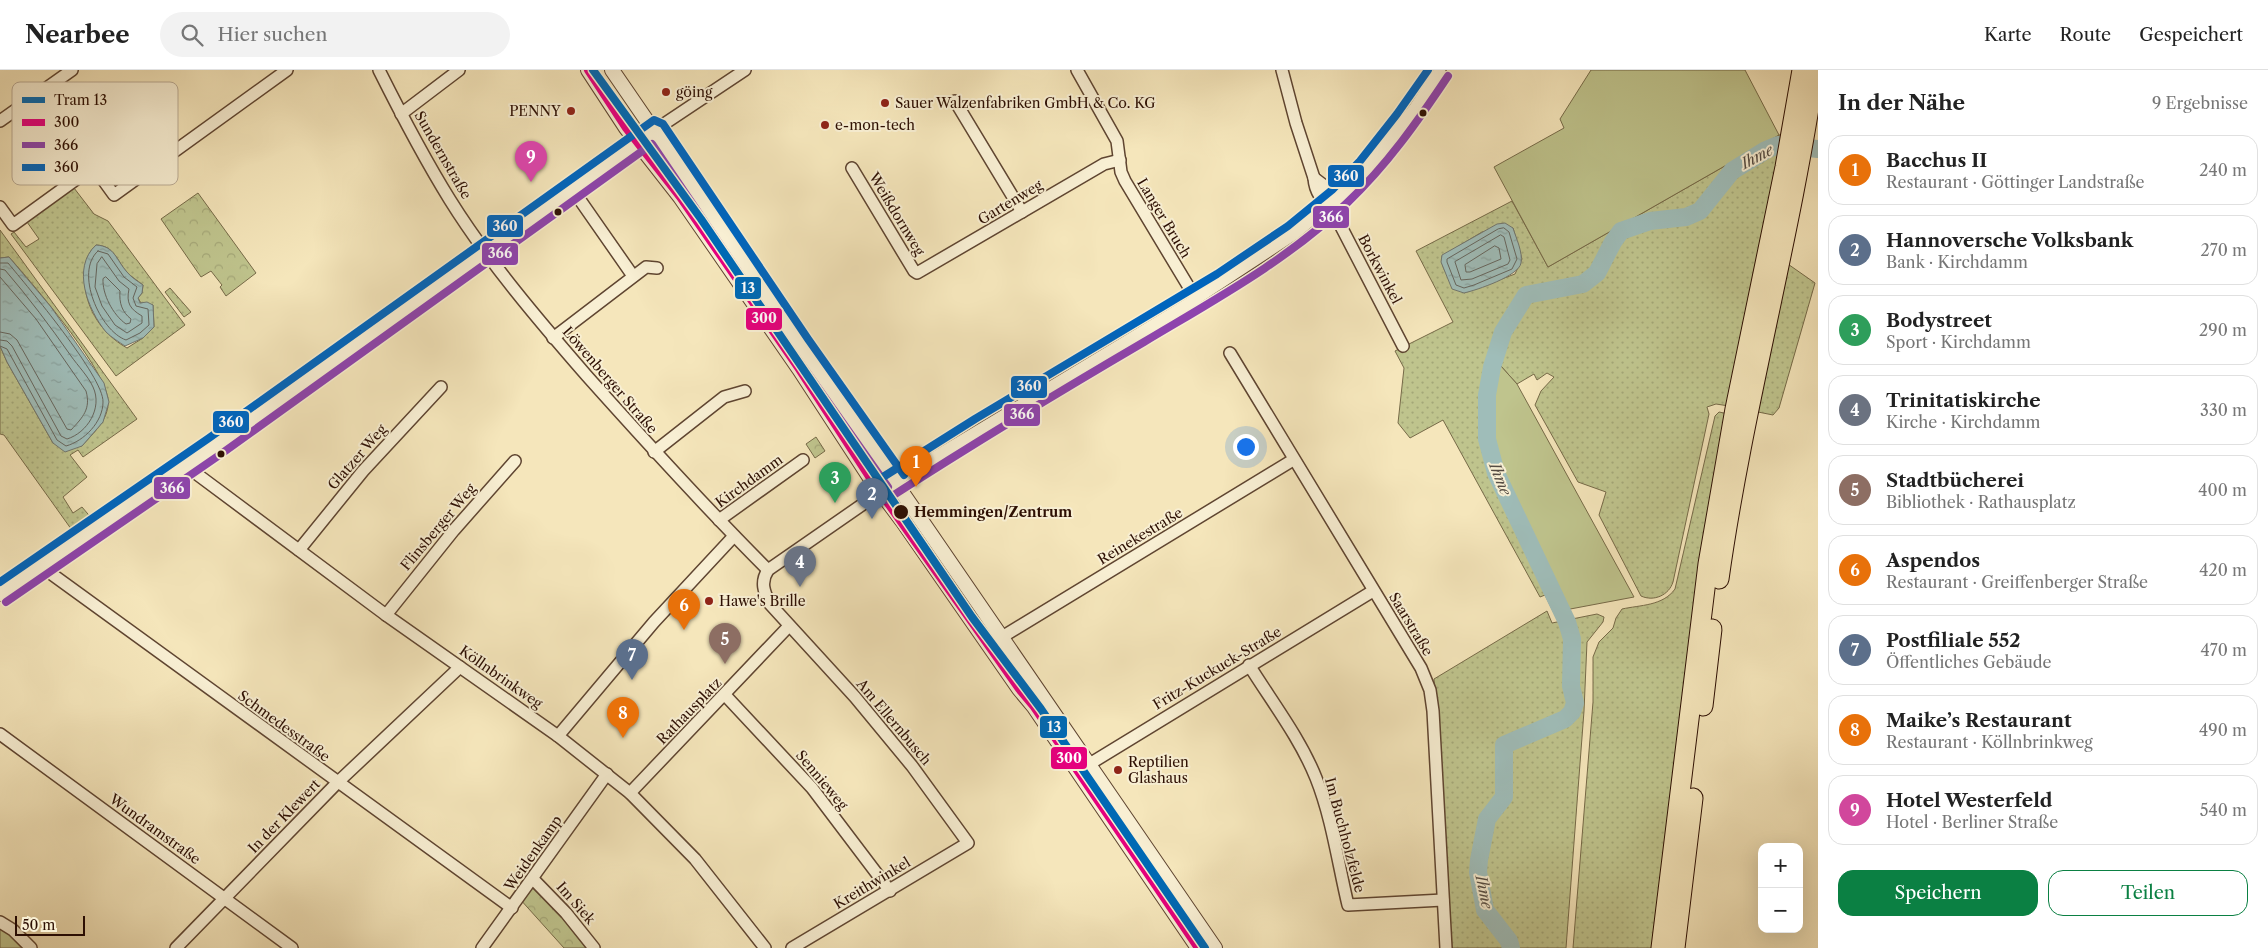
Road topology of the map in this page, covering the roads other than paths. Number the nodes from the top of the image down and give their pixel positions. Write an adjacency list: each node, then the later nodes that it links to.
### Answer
1 (72, 70): 13 (street)
2 (286, 70): 20 (street)
3 (380, 70): 16 (street, Sundernstraße)
4 (459, 70): 16 (street)
5 (588, 70): 19 (street)
6 (612, 70): 19 (street)
7 (744, 70): 19 (street)
8 (1077, 70): 21 (street, Langer Bruch)
9 (1282, 70): 24 (street, Borkwinkel)
10 (1440, 70): 29 (street)
11 (1802, 70): 18 (highway)
12 (1815, 70): 18 (highway)
13 (55, 82)
14 (955, 101): 32 (street)
15 (12, 113): 17 (street)
16 (401, 114): 33 (street, Sundernstraße)
17 (0, 121)
18 (1799, 129): 23 (highway)
19 (647, 136): 28 (street); 48 (street); 48 (street)
20 (178, 148)
21 (1120, 160): 32 (street, Gartenweg); 37 (street, Langer Bruch)
22 (852, 168): 35 (street, Weißdornweg)
23 (1792, 169): 85 (highway); 86 (highway)
24 (1314, 178): 29 (street); 30 (street, Borkwinkel)
25 (68, 185): 31 (street)
26 (106, 185): 27 (street)
27 (128, 185)
28 (573, 190): 33 (street); 36 (street)
29 (1339, 197): 30 (street)
30 (1328, 206): 37 (street); 39 (street, Borkwinkel)
31 (0, 207)
32 (1022, 212): 35 (street, Gartenweg)
33 (487, 252): 38 (street, Löwenberger Straße); 47 (street)
34 (657, 268): 36 (street)
35 (918, 273)
36 (633, 276): 38 (street)
37 (1196, 299): 48 (street)
38 (553, 338): 43 (street, Löwenberger Straße)
39 (1403, 346)
40 (1230, 353): 45 (street, Saarstraße)
41 (441, 387): 51 (street, Glatzer Weg)
42 (745, 391): 43 (street)
43 (654, 452): 49 (street, Löwenberger Straße)
44 (803, 460): 49 (street, Kirchdamm)
45 (1293, 460): 54 (street, Saarstraße); 58 (street, Reinekestraße)
46 (515, 461): 56 (street, Flinsberger Weg)
47 (186, 466): 51 (street, Köllnbrinkweg); 52 (street)
48 (889, 486): 53 (street); 58 (street); 64 (street)
49 (719, 520): 50 (street, Kirchdamm)
50 (734, 536): 53 (street, Kirchdamm); 63 (street)
51 (299, 550): 56 (street, Köllnbrinkweg)
52 (44, 562): 55 (street); 66 (street, Schmedesstraße)
53 (768, 570): 57 (street)
54 (1373, 591): 59 (street, Fritz-Kuckuck-Straße); 72 (street, Saarstraße)
55 (0, 594)
56 (386, 614): 60 (street, Köllnbrinkweg)
57 (789, 626): 61 (street, Rathausplatz); 68 (street, Am Ellernbusch)
58 (1002, 637): 64 (street)
59 (1249, 666): 64 (street, Fritz-Kuckuck-Straße); 72 (street, Im Buchholzfelde)
60 (460, 667): 63 (street, Köllnbrinkweg); 66 (street, In der Klewert)
61 (725, 695): 67 (street, Rathausplatz); 70 (street, Sennieweg)
62 (0, 734): 71 (street, Wundramstraße)
63 (558, 736): 65 (street, Köllnbrinkweg)
64 (1083, 768): 82 (street); 83 (street)
65 (607, 774): 67 (street, Köllnbrinkweg); 69 (street, Weidenkamp)
66 (337, 782): 71 (street, In der Klewert); 73 (street, Schmedesstraße)
67 (630, 793): 80 (street, Köllnbrinkweg)
68 (968, 842): 70 (street, Kreithwinkel)
69 (532, 879): 73 (street, Weidenkamp); 79 (street, Im Siek)
70 (890, 891): 81 (street, Kreithwinkel)
71 (224, 898): 76 (street, In der Klewert); 77 (street, Wundramstraße)
72 (1443, 900): 84 (street, Saarstraße)
73 (512, 908): 78 (street, Weidenkamp)
74 (0, 922): 75 (street)
75 (31, 948)
76 (176, 948)
77 (292, 948)
78 (482, 948)
79 (594, 948)
80 (765, 948)
81 (792, 948)
82 (1198, 948)
83 (1215, 948)
84 (1446, 948)
85 (1661, 948)
86 (1675, 948)

